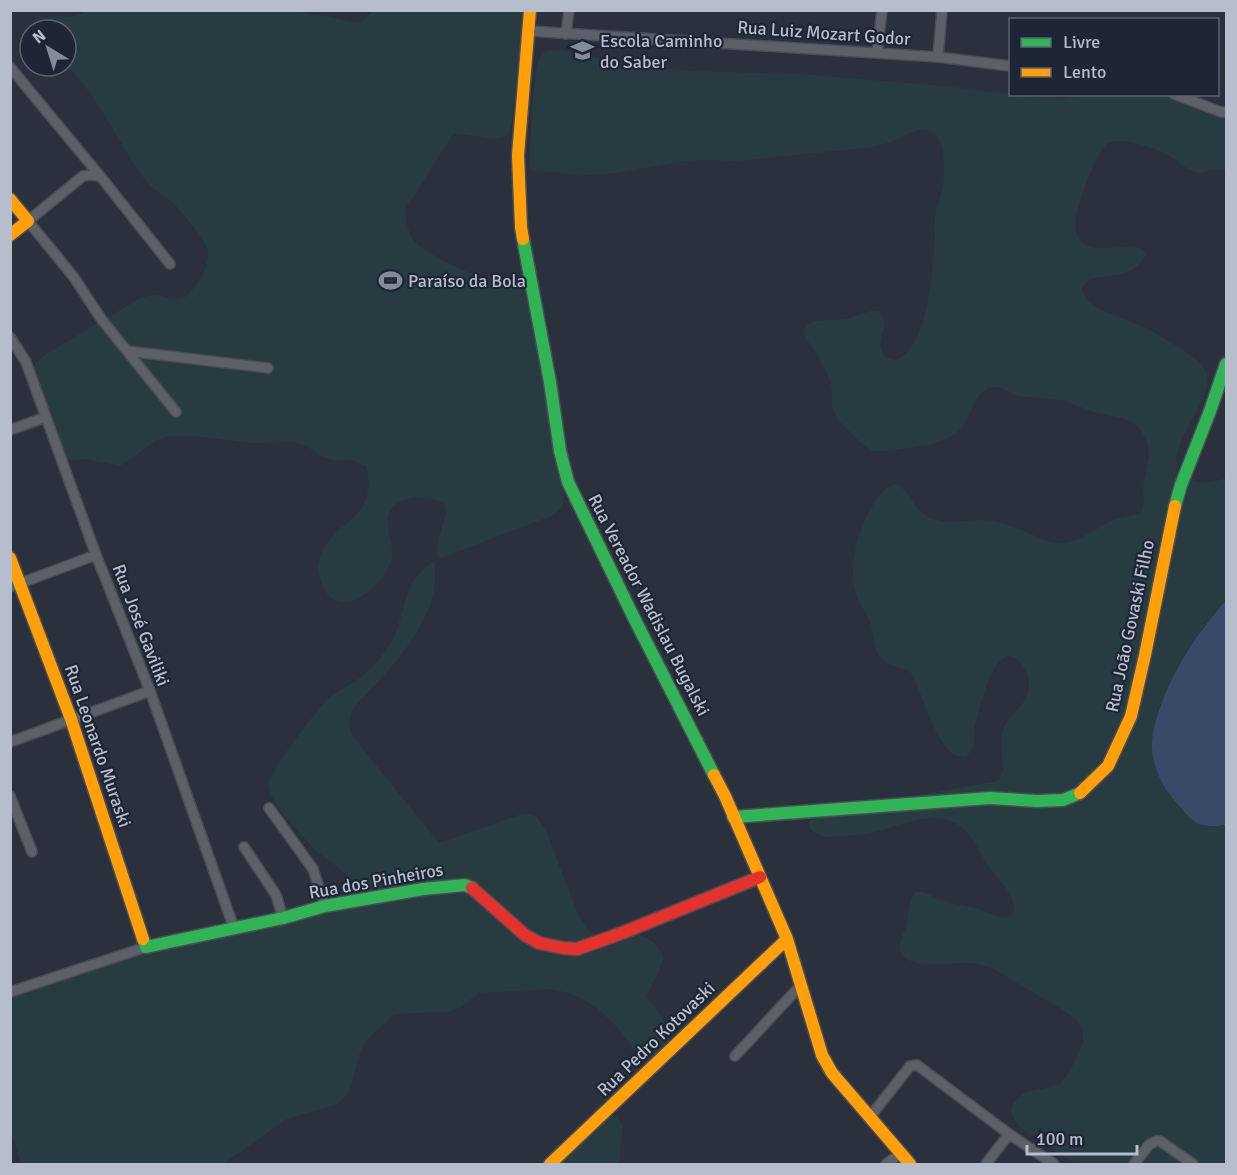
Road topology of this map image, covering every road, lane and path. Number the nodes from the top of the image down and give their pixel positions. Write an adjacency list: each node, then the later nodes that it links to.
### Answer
1 (530, 10): 5 (street, Rua Vereador Wadislau Bugalski)
2 (569, 10): 6 (street)
3 (882, 10): 7 (street)
4 (942, 10): 8 (street)
5 (529, 31): 6 (street, Rua Luiz Mozart Godor); 33 (street, Rua Vereador Wadislau Bugalski)
6 (566, 34): 7 (street, Rua Luiz Mozart Godor)
7 (877, 53): 8 (street, Rua Luiz Mozart Godor)
8 (938, 57): 9 (street, Rua Luiz Mozart Godor)
9 (1009, 66)
10 (10, 68): 13 (street)
11 (1179, 96): 12 (street)
12 (1227, 112)
13 (100, 176): 15 (street); 17 (street)
14 (10, 199): 15 (street)
15 (28, 221): 16 (street); 19 (street)
16 (10, 235)
17 (170, 264)
18 (10, 337): 23 (street, Rua José Gaviliki)
19 (127, 351): 21 (street); 22 (street)
20 (1227, 364): 33 (street, Rua João Govaski Filho)
21 (268, 368)
22 (176, 412)
23 (46, 417): 24 (street); 25 (street, Rua José Gaviliki)
24 (10, 430)
25 (96, 555): 27 (street); 28 (street, Rua José Gaviliki)
26 (10, 558): 27 (street, Rua Leonardo Muraski)
27 (15, 585): 29 (street, Rua Leonardo Muraski)
28 (150, 691): 29 (street); 39 (street, Rua José Gaviliki)
29 (71, 719): 30 (street); 41 (street, Rua Leonardo Muraski)
30 (10, 742)
31 (10, 796): 35 (street)
32 (269, 808): 37 (street)
33 (733, 817): 36 (street, Rua Vereador Wadislau Bugalski)
34 (244, 847): 38 (street)
35 (32, 852)
36 (760, 877): 37 (street, Rua dos Pinheiros); 40 (street, Rua Vereador Wadislau Bugalski)
37 (325, 906): 38 (street, Rua dos Pinheiros)
38 (283, 918): 39 (street, Rua dos Pinheiros)
39 (234, 928): 41 (street, Rua dos Pinheiros)
40 (787, 939): 42 (street, Rua Vereador Wadislau Bugalski); 48 (street, Rua Pedro Kotovaski)
41 (146, 947): 43 (street, Rua dos Pinheiros)
42 (800, 986): 44 (street); 45 (street, Rua Vereador Wadislau Bugalski)
43 (10, 992)
44 (735, 1056)
45 (870, 1117): 46 (street); 47 (street, Rua Vereador Wadislau Bugalski)
46 (1009, 1134): 51 (street); 52 (street)
47 (901, 1153): 49 (street); 50 (street, Rua Vereador Wadislau Bugalski)
48 (550, 1164)
49 (886, 1164)
50 (910, 1164)
51 (986, 1164)
52 (1054, 1164)
53 (1134, 1164): 54 (street)
54 (1192, 1164)

